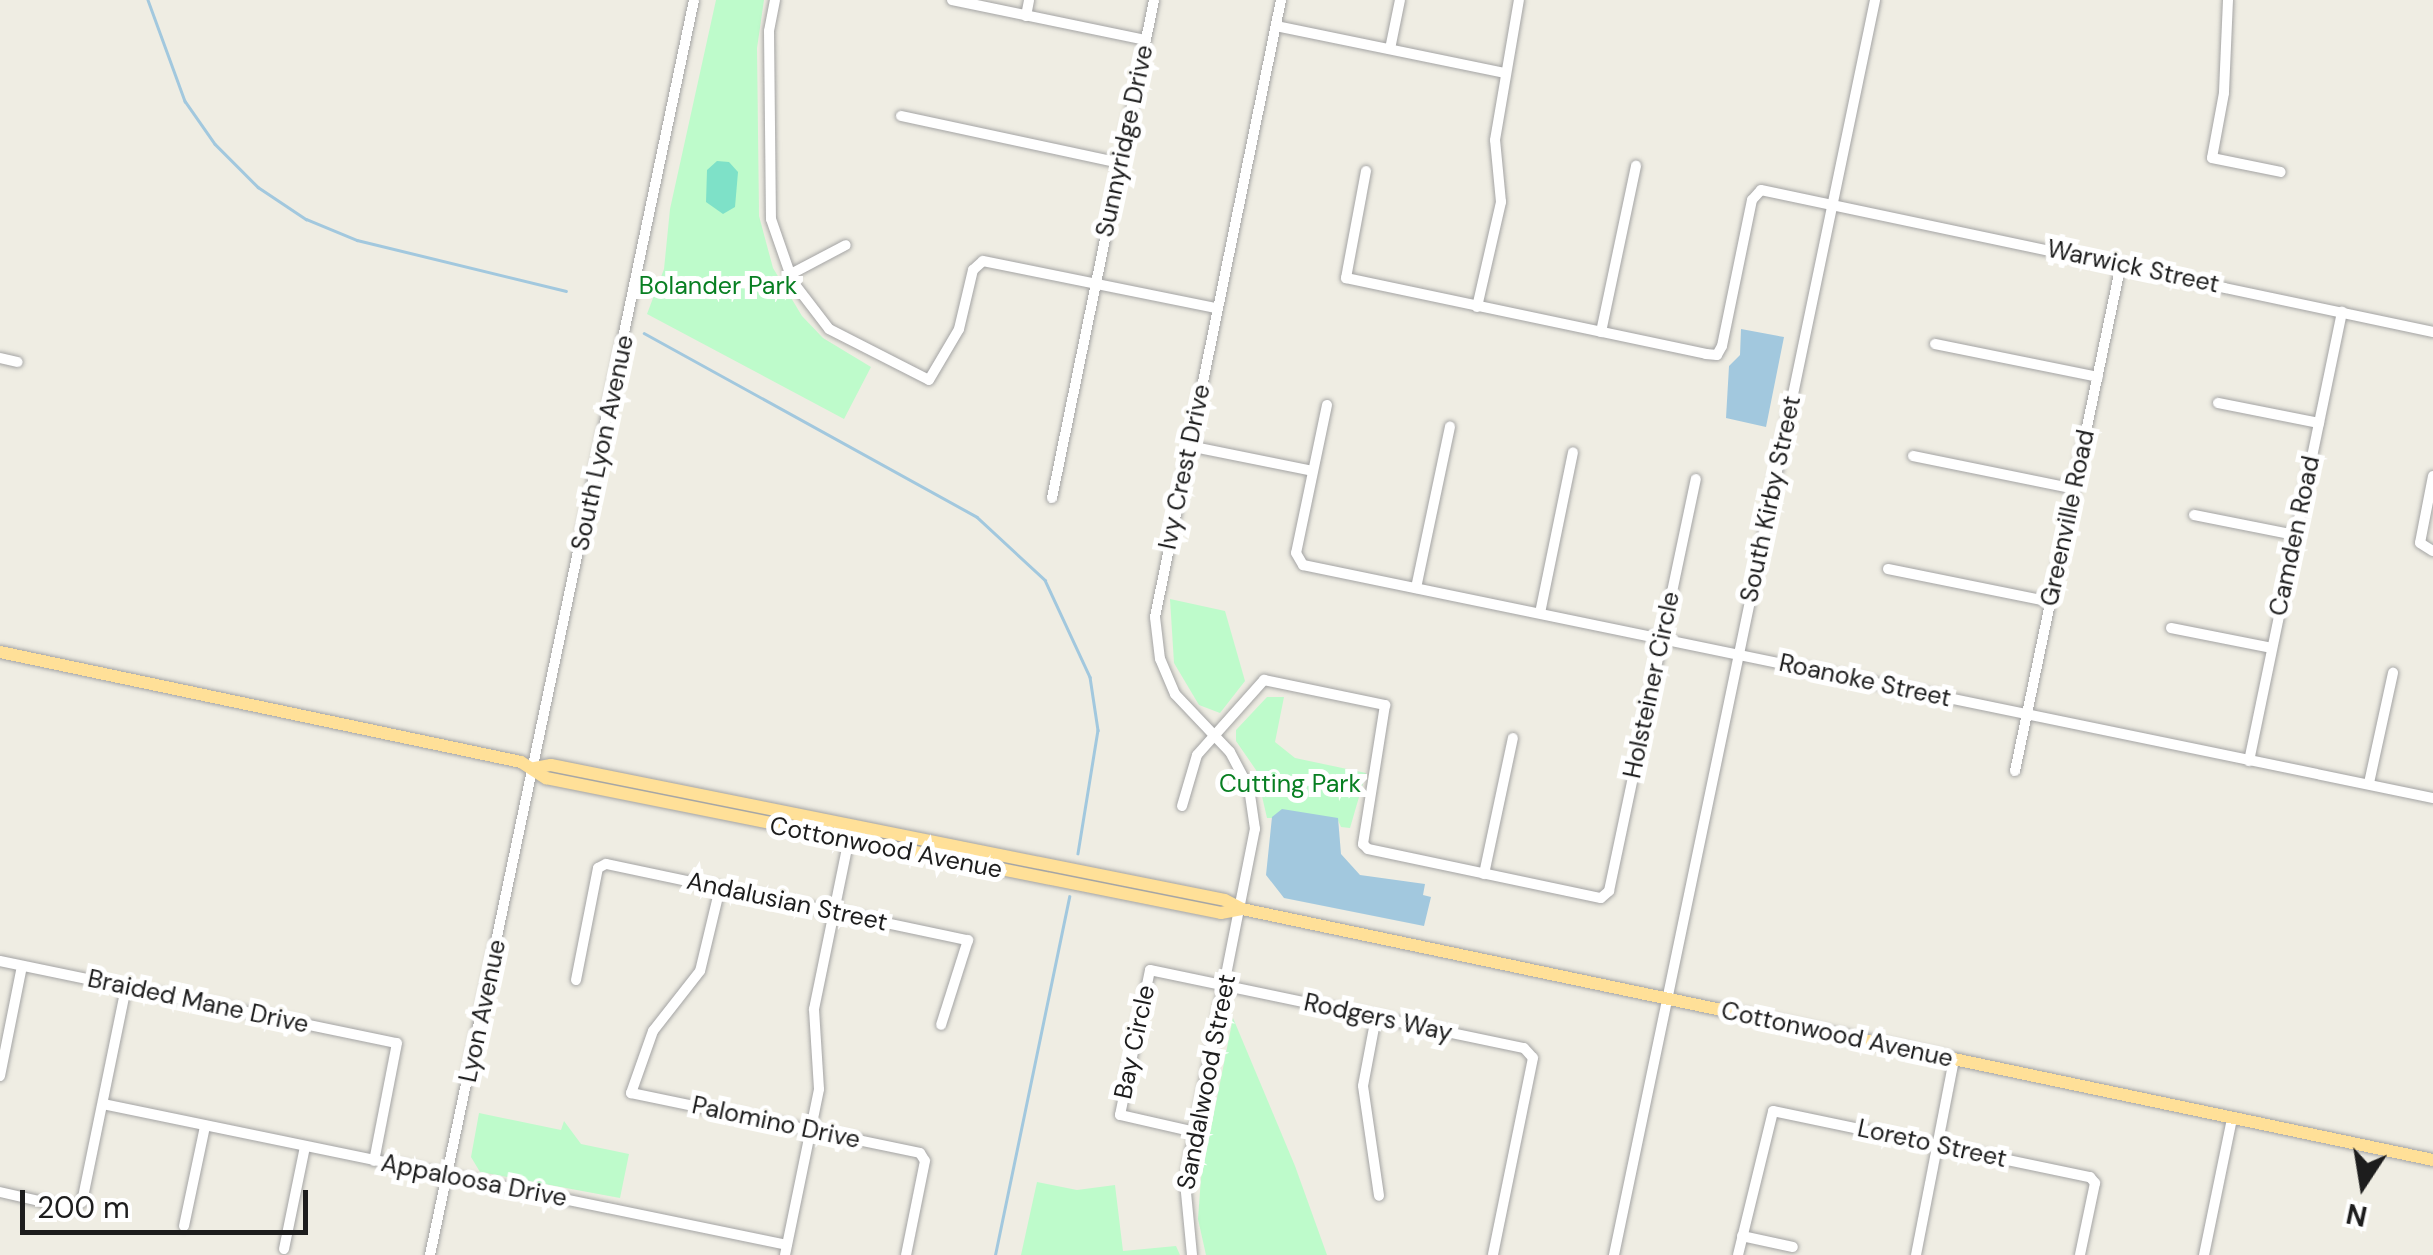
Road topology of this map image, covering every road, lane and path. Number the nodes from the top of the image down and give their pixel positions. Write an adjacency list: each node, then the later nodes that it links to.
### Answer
1 (694, 0): 64 (street, South Lyon Avenue)
2 (775, 0): 24 (street)
3 (952, 0): 11 (street)
4 (1029, 0): 11 (street)
5 (1154, 0): 13 (street, Sunnyridge Drive)
6 (1281, 0): 12 (street, Ivy Crest Drive)
7 (1400, 0): 14 (street)
8 (1519, 0): 15 (street)
9 (1875, 0): 21 (street, South Kirby Street)
10 (2228, 0): 20 (street)
11 (1026, 16): 13 (street)
12 (1276, 26): 14 (street); 27 (street, Ivy Crest Drive)
13 (1146, 40): 17 (street, Sunnyridge Drive)
14 (1390, 50): 15 (street)
15 (1504, 73): 26 (street)
16 (902, 116): 17 (street)
17 (1120, 163): 25 (street, Sunnyridge Drive)
18 (1636, 166): 29 (street)
19 (1366, 171): 26 (street)
20 (2281, 172)
21 (1833, 204): 23 (street, Warwick Street); 29 (street, Warwick Street); 58 (street, South Kirby Street)
22 (846, 245): 24 (street)
23 (2121, 264): 28 (street, Warwick Street); 34 (street, Greenville Road)
24 (790, 275): 25 (street)
25 (1096, 283): 27 (street); 46 (street, Sunnyridge Drive)
26 (1478, 306): 29 (street)
27 (1216, 308): 39 (street, Ivy Crest Drive)
28 (2342, 312): 30 (street, Warwick Street); 37 (street, Camden Road)
29 (1601, 332)
30 (2433, 332)
31 (1936, 344): 34 (street)
32 (0, 358): 33 (street)
33 (18, 362)
34 (2098, 376): 45 (street, Greenville Road)
35 (2218, 403): 37 (street)
36 (1327, 405): 42 (street)
37 (2318, 423): 48 (street, Camden Road)
38 (1450, 428): 51 (street)
39 (1189, 446): 42 (street); 61 (street, Ivy Crest Drive)
40 (1573, 452): 53 (street)
41 (1913, 456): 45 (street)
42 (1313, 471): 51 (street, Roanoke Street)
43 (2433, 476): 49 (street)
44 (1696, 478): 55 (street, Holsteiner Circle)
45 (2074, 489): 52 (street, Greenville Road)
46 (1052, 498)
47 (2194, 515): 48 (street)
48 (2295, 535): 56 (street, Camden Road)
49 (2427, 549)
50 (1888, 569): 52 (street)
51 (1416, 588): 53 (street, Roanoke Street)
52 (2051, 602): 60 (street, Greenville Road)
53 (1540, 613): 55 (street, Roanoke Street)
54 (2171, 628): 56 (street)
55 (1662, 639): 58 (street, Roanoke Street); 70 (street, Holsteiner Circle)
56 (2272, 648): 63 (street, Camden Road)
57 (0, 652): 64 (main road, Cottonwood Avenue)
58 (1738, 654): 60 (street, Roanoke Street); 79 (street, South Kirby Street)
59 (2393, 673): 66 (street)
60 (2027, 714): 63 (street, Roanoke Street); 65 (street, Greenville Road)
61 (1214, 735): 68 (street); 70 (street); 72 (street, Ivy Crest Drive)
62 (1513, 738): 70 (street)
63 (2249, 761): 66 (street, Roanoke Street)
64 (534, 768): 69 (main road, Cottonwood Avenue); 93 (street, Lyon Avenue)
65 (2015, 771)
66 (2369, 783): 67 (street, Roanoke Street)
67 (2433, 798)
68 (1182, 806)
69 (850, 834): 72 (main road, Cottonwood Avenue); 73 (street)
70 (1484, 874)
71 (720, 888): 73 (street, Andalusian Street); 76 (street, Andalusian Street); 87 (street, Palomino Drive)
72 (1242, 910): 77 (street, Sandalwood Street); 79 (main road, Cottonwood Avenue)
73 (834, 912): 81 (street, Andalusian Street); 87 (street)
74 (0, 961): 75 (street, Braided Mane Drive)
75 (22, 966): 78 (street, Braided Mane Drive); 83 (street)
76 (576, 980)
77 (1225, 986): 80 (street, Rodgers Way); 88 (street, Sandalwood Street); 88 (street, Bay Circle)
78 (126, 987): 84 (street); 92 (street, Braided Mane Drive)
79 (1666, 999): 82 (main road, Cottonwood Avenue); 105 (street, South Kirby Street)
80 (1376, 1017): 95 (street); 104 (street, Rodgers Way)
81 (941, 1024)
82 (1954, 1060): 85 (main road, Cottonwood Avenue); 89 (street)
83 (0, 1076)
84 (103, 1104): 86 (street, Appaloosa Drive); 94 (street)
85 (2232, 1118): 91 (main road, Cottonwood Avenue); 109 (street)
86 (205, 1126): 90 (street, Appaloosa Drive); 96 (street)
87 (811, 1130): 100 (street); 102 (street, Palomino Drive)
88 (1194, 1132): 103 (street, Sandalwood Street)
89 (1936, 1144): 97 (street, Loreto Street); 107 (street); 108 (street, Loreto Street)
90 (305, 1146): 92 (street, Appaloosa Drive); 99 (street)
91 (2433, 1160)
92 (374, 1161): 93 (street, Appaloosa Drive)
93 (447, 1176): 100 (street, Appaloosa Drive); 101 (street, Lyon Avenue)
94 (0, 1192)
95 (1380, 1196)
96 (184, 1226)
97 (1742, 1236): 98 (street); 106 (street)
98 (1793, 1247)
99 (284, 1249)
100 (786, 1250)
101 (430, 1255)
102 (906, 1255)
103 (1192, 1255)
104 (1492, 1255)
105 (1614, 1255)
106 (1738, 1255)
107 (1916, 1255)
108 (2080, 1255)
109 (2204, 1255)

